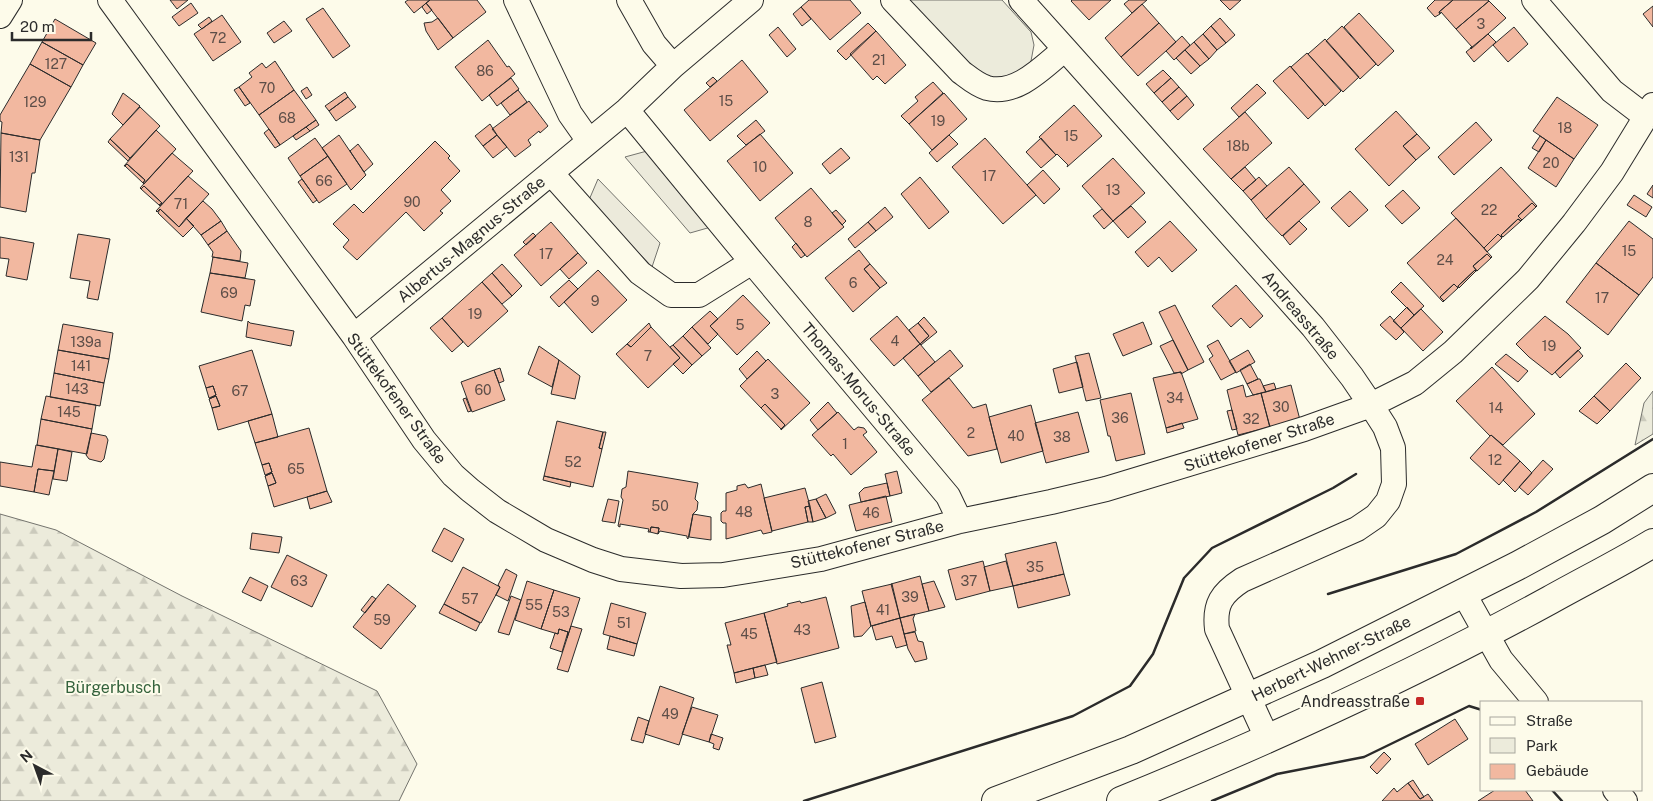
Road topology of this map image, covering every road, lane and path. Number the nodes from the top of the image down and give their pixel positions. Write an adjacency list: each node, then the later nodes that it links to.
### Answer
1 (10, 0): 9 (street)
2 (110, 0): 17 (street, Stüttekofener Straße)
3 (516, 0): 14 (street)
4 (629, 0): 11 (street)
5 (751, 0): 11 (street, Albertus-Magnus-Straße)
6 (894, 0): 10 (street)
7 (1020, 0): 10 (street, Andreasstraße)
8 (1534, 0): 13 (street)
9 (0, 16)
10 (1065, 49): 18 (street, Andreasstraße)
11 (673, 66): 12 (street, Albertus-Magnus-Straße)
12 (627, 110): 14 (street, Albertus-Magnus-Straße); 16 (street, Thomas-Morus-Straße)
13 (1650, 111): 18 (street, Stüttekofener Straße)
14 (589, 141): 15 (street, Albertus-Magnus-Straße)
15 (551, 173): 16 (street); 17 (street, Albertus-Magnus-Straße)
16 (752, 262): 20 (street, Thomas-Morus-Straße)
17 (354, 336): 20 (street, Stüttekofener Straße)
18 (1371, 405): 20 (street, Stüttekofener Straße); 24 (street, Andreasstraße)
19 (1653, 488): 22 (main road, Herbert-Wehner-Straße)
20 (960, 521)
21 (1653, 543): 23 (main road)
22 (1464, 594): 23 (street); 24 (main road, Herbert-Wehner-Straße)
23 (1486, 635): 25 (street); 26 (main road)
24 (1248, 698): 26 (street, Andreasstraße); 28 (main road, Herbert-Wehner-Straße)
25 (1535, 701)
26 (1268, 740): 29 (main road)
27 (1616, 791): 30 (street)
28 (996, 801)
29 (1121, 801)
30 (1625, 801)

